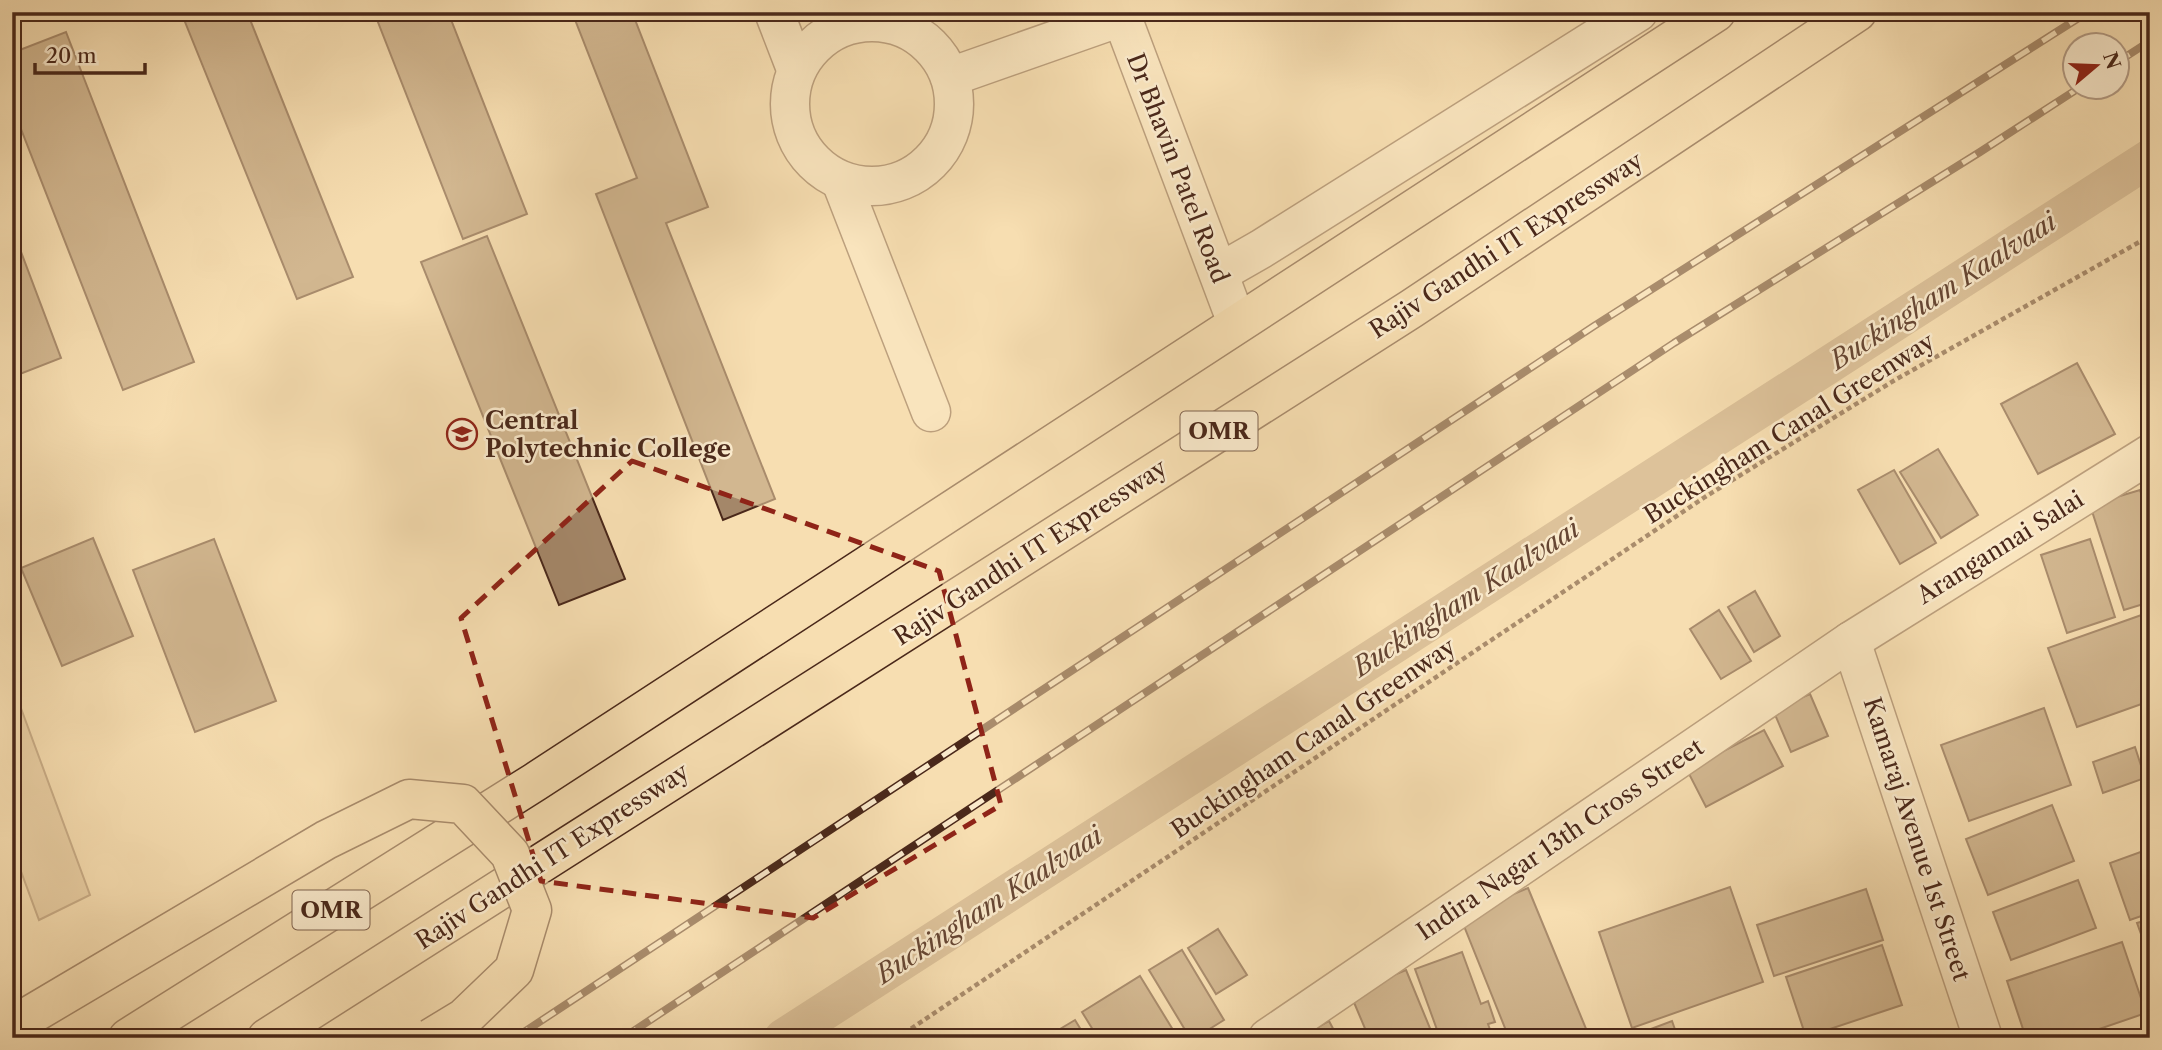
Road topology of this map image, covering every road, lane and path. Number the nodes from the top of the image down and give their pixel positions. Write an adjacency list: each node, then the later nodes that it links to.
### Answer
1 (775, 12): 6 (street)
2 (1638, 12): 10 (street)
3 (1716, 12): 11 (main road, OMR)
4 (1857, 12): 18 (main road, Rajiv Gandhi IT Expressway / OMR)
5 (1121, 14): 7 (street); 10 (street, Dr Bhavin Patel Road)
6 (796, 69): 7 (street); 8 (street)
7 (950, 77): 8 (street)
8 (841, 181): 12 (street)
9 (2150, 236): 20 (path, Buckingham Canal Greenway)
10 (1219, 273): 11 (street, Dr Bhavin Patel Road)
11 (1237, 324): 17 (main road, OMR)
12 (931, 412)
13 (2147, 466): 14 (street, Arangannai Salai)
14 (1851, 641): 21 (street, Indira Nagar 13th Cross Street); 22 (street, Kamaraj Avenue 1st Street)
15 (12, 1027): 16 (street); 19 (main road, bridge)
16 (16, 1038)
17 (128, 1038)
18 (267, 1038)
19 (431, 1038)
20 (897, 1038)
21 (1268, 1038)
22 (1983, 1038)

